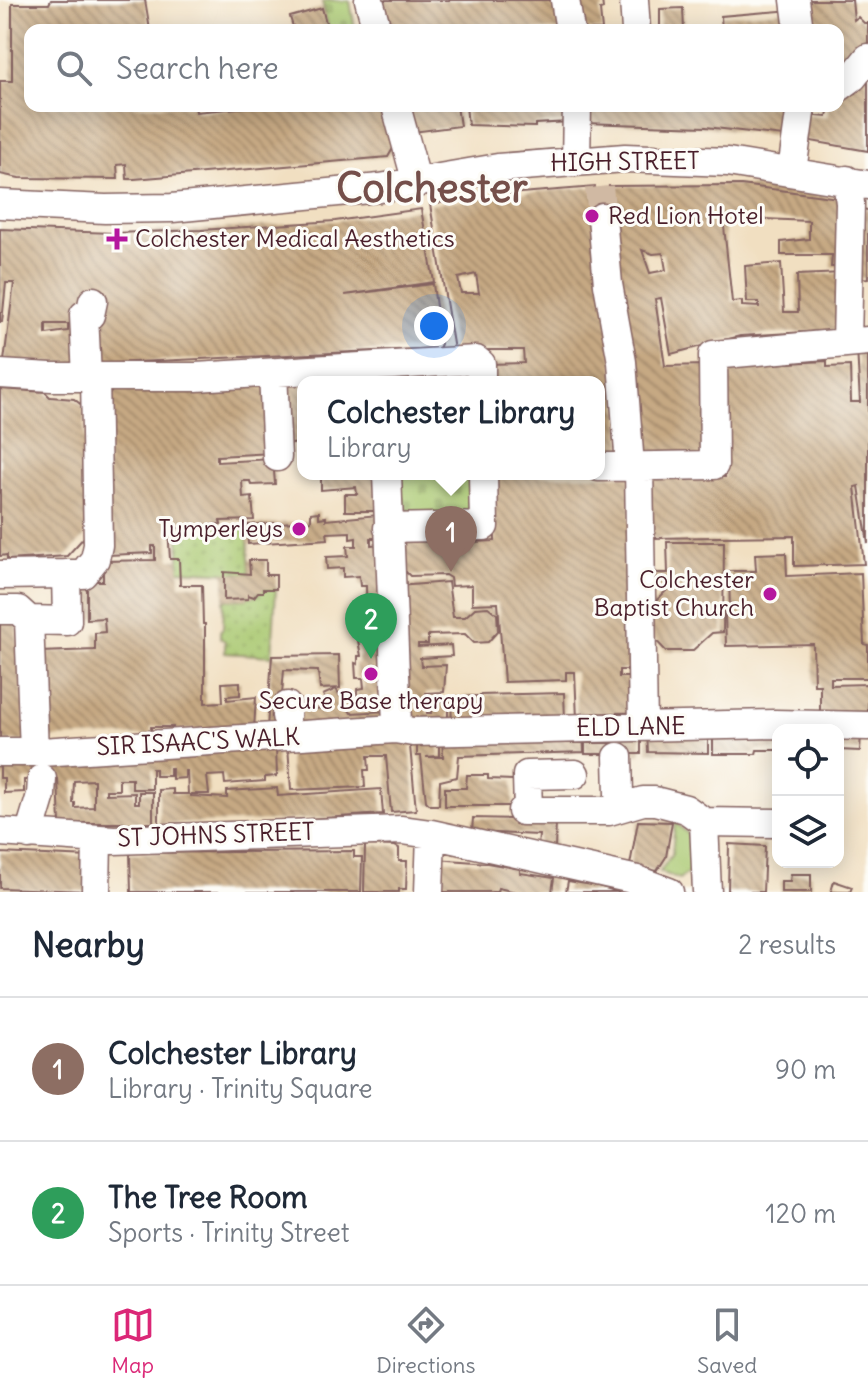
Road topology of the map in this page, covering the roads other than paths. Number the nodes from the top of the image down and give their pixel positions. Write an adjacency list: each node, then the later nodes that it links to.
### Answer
1 (369, 0): 5 (street)
2 (565, 0): 6 (street)
3 (634, 0): 7 (street)
4 (795, 0): 8 (street)
5 (375, 24)
6 (569, 24)
7 (636, 24)
8 (798, 24)
9 (868, 58): 10 (street)
10 (844, 84)
11 (398, 112): 17 (street)
12 (578, 112): 14 (street)
13 (800, 112): 15 (street)
14 (590, 170): 15 (street, HIGH STREET); 17 (street, HIGH STREET)
15 (792, 171): 16 (street, HIGH STREET)
16 (858, 182): 21 (street)
17 (417, 183): 18 (street, HIGH STREET)
18 (0, 204)
19 (602, 217): 28 (street)
20 (93, 301): 26 (street)
21 (858, 342): 28 (street)
22 (273, 373): 23 (street); 26 (street); 27 (street)
23 (383, 373): 24 (street)
24 (481, 373)
25 (0, 374): 26 (street)
26 (91, 377): 33 (street)
27 (277, 457)
28 (634, 466): 29 (street); 38 (street)
29 (605, 467)
30 (387, 480): 32 (street)
31 (483, 480): 32 (street)
32 (388, 528): 39 (street)
33 (66, 574): 34 (street); 36 (street)
34 (0, 575)
35 (0, 610): 36 (street)
36 (29, 620): 42 (street)
37 (868, 726): 38 (street, ELD LANE)
38 (643, 727): 39 (street, ELD LANE)
39 (395, 729): 42 (street, SIR ISAAC'S WALK)
40 (0, 752): 42 (street, SIR ISAAC'S WALK)
41 (618, 757): 44 (street)
42 (40, 760): 49 (street)
43 (575, 774): 44 (street)
44 (628, 805): 45 (street)
45 (704, 822): 46 (street); 54 (street)
46 (772, 823)
47 (0, 832): 49 (street, ST JOHNS STREET)
48 (431, 834): 50 (street, ST JOHNS STREET); 51 (street, ST JOHNS STREET); 53 (street)
49 (29, 835): 50 (street, ST JOHNS STREET)
50 (97, 840): 52 (street)
51 (659, 890)
52 (96, 892)
53 (429, 892)
54 (707, 892)

